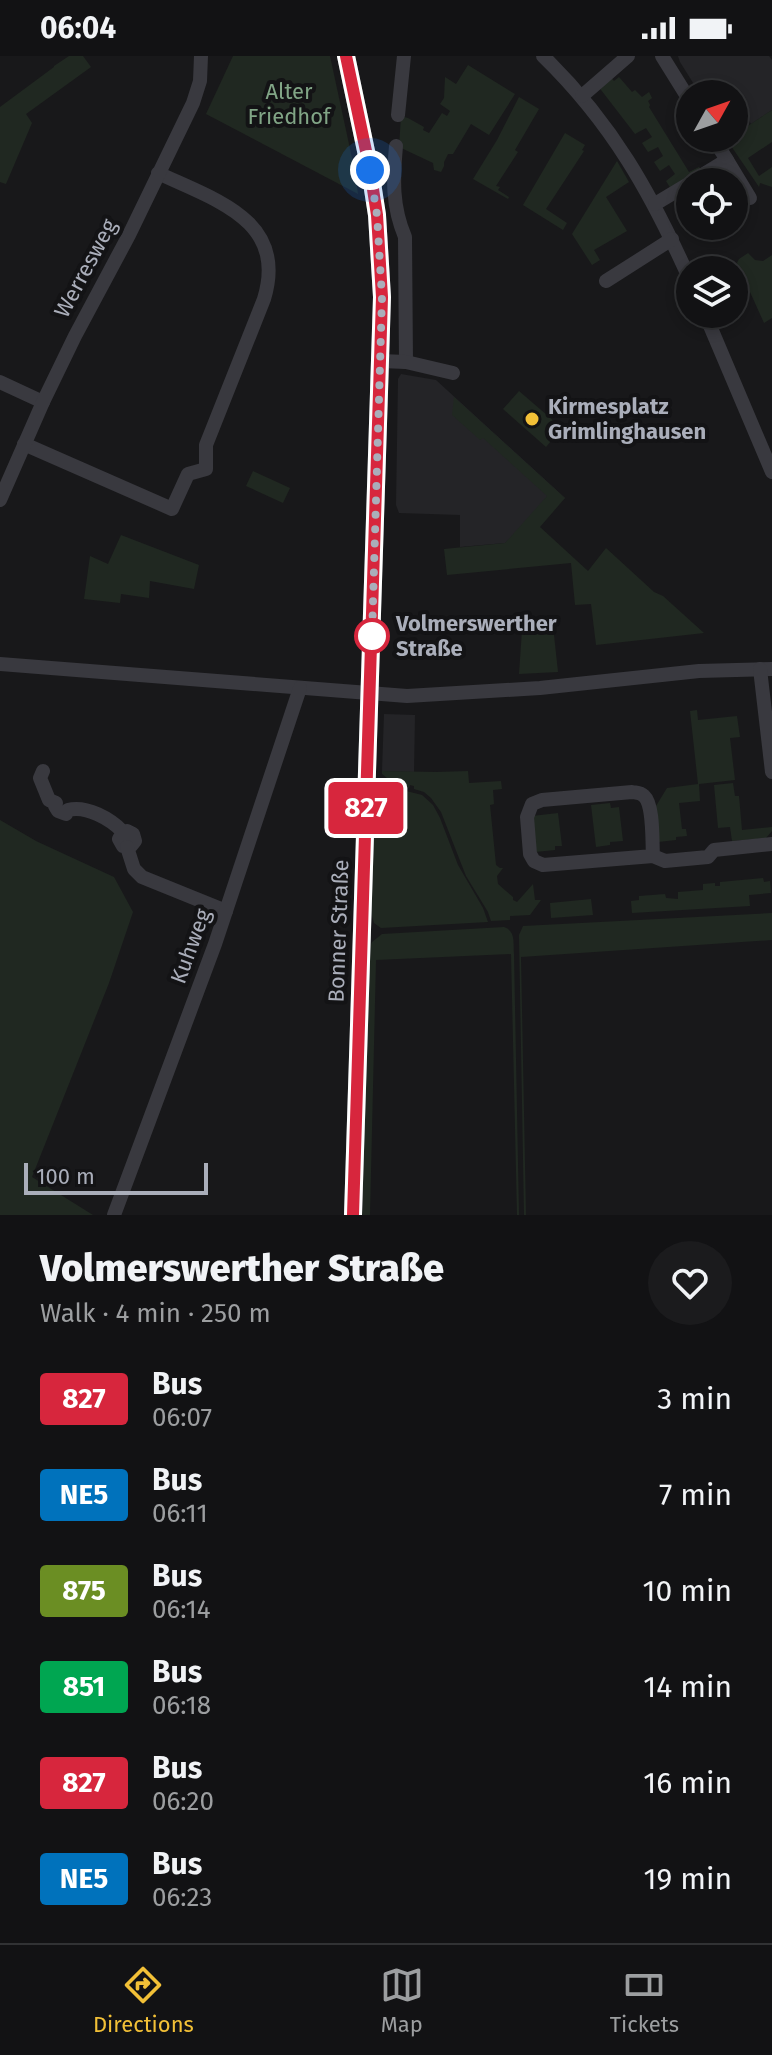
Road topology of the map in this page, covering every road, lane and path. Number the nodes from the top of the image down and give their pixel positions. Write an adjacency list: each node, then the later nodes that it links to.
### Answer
1 (201, 56): 14 (street, Werresweg)
2 (346, 56): 22 (main road, Bonner Straße)
3 (404, 56): 9 (street)
4 (543, 56): 8 (street)
5 (628, 56): 8 (street)
6 (662, 56): 7 (street)
7 (677, 80)
8 (582, 96): 17 (street)
9 (398, 115)
10 (396, 146): 23 (street)
11 (722, 152): 12 (street)
12 (727, 160): 13 (street); 16 (street)
13 (714, 168)
14 (158, 173): 26 (street, Werresweg); 27 (street)
15 (676, 191): 17 (street)
16 (750, 198)
17 (655, 204): 18 (street)
18 (672, 239): 19 (street); 20 (street)
19 (679, 256)
20 (606, 281)
21 (711, 328): 28 (street)
22 (381, 361): 23 (street); 33 (main road, Bonner Straße)
23 (406, 362): 24 (street)
24 (453, 373)
25 (0, 382): 26 (street)
26 (43, 402): 27 (street, Werresweg)
27 (24, 444): 29 (street, Werresweg)
28 (772, 472)
29 (0, 500)
30 (0, 664): 32 (street)
31 (766, 669): 33 (street); 35 (street)
32 (300, 688): 33 (street); 38 (street, Kuhweg)
33 (364, 694): 40 (main road, Bonner Straße)
34 (43, 771): 38 (street)
35 (772, 772)
36 (772, 844): 37 (street)
37 (653, 856): 37 (street)
38 (226, 911): 39 (street, Kuhweg)
39 (114, 1215)
40 (353, 1215)

